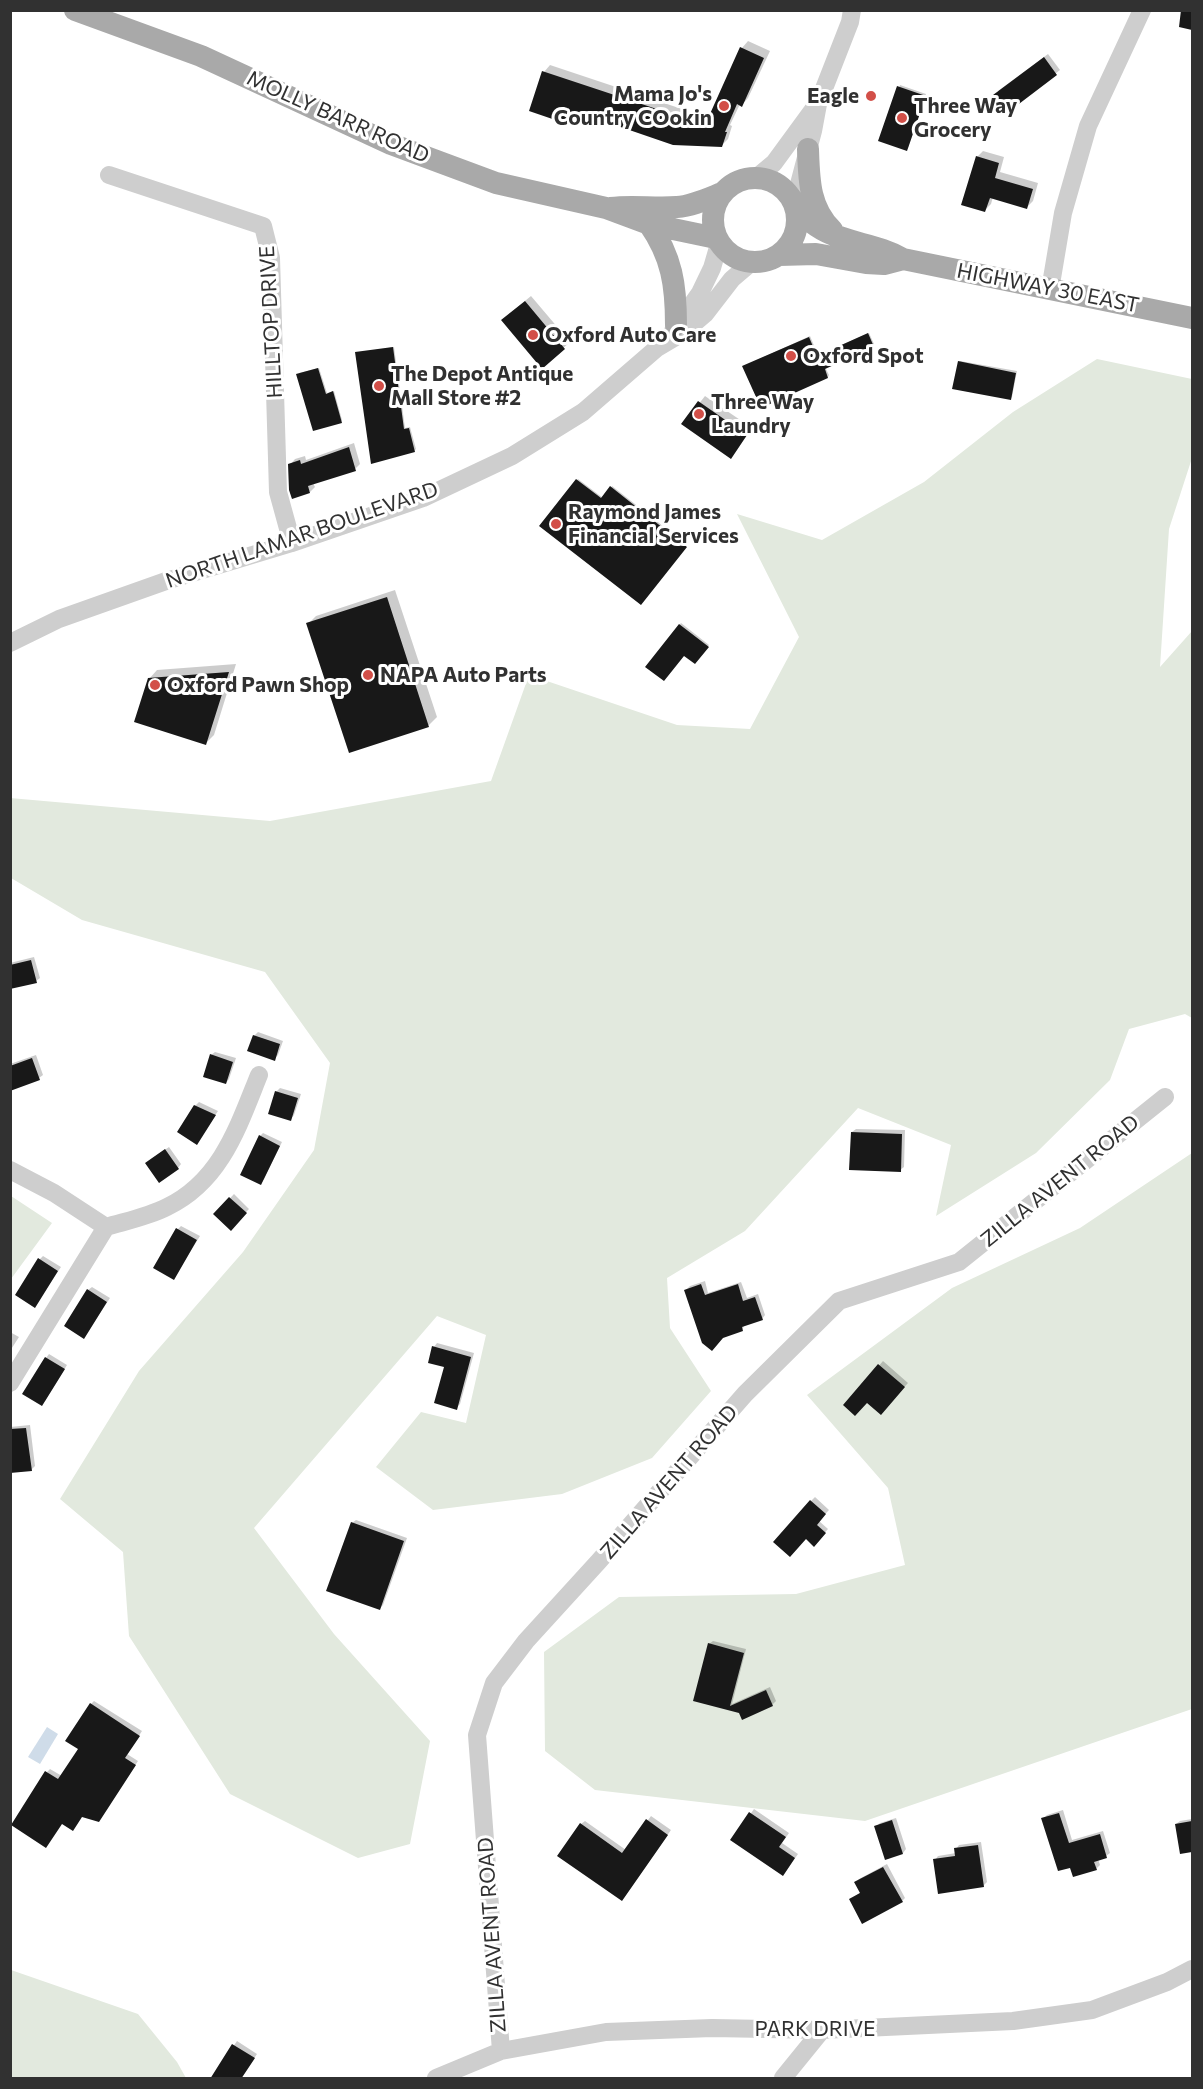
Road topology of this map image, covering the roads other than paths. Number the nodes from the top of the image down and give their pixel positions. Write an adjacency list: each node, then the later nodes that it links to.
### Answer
1 (75, 10): 10 (main road, MOLLY BARR ROAD)
2 (852, 10): 4 (street)
3 (1142, 10): 17 (street)
4 (818, 104): 5 (street); 7 (street)
5 (808, 149): 9 (street); 12 (main road)
6 (109, 175): 20 (street, HILLTOP DRIVE)
7 (756, 178): 8 (main road); 9 (main road)
8 (722, 193): 10 (main road, MOLLY BARR ROAD); 13 (main road)
9 (795, 207): 12 (main road, HIGHWAY 30 EAST); 14 (main road)
10 (606, 208): 11 (main road, MOLLY BARR ROAD)
11 (649, 224): 13 (main road, MOLLY BARR ROAD); 19 (main road)
12 (843, 238): 15 (main road, HIGHWAY 30 EAST)
13 (718, 241): 16 (main road); 19 (street, NORTH LAMAR BOULEVARD)
14 (779, 255): 15 (main road, HIGHWAY 30 EAST); 16 (main road)
15 (903, 259): 17 (main road, HIGHWAY 30 EAST)
16 (752, 262): 19 (street, NORTH LAMAR BOULEVARD)
17 (1050, 290): 18 (main road, HIGHWAY 30 EAST)
18 (1192, 318)
19 (672, 332): 20 (street, NORTH LAMAR BOULEVARD)
20 (292, 543): 21 (street, NORTH LAMAR BOULEVARD)
21 (10, 643)
22 (259, 1075): 25 (street)
23 (1165, 1097): 29 (street, ZILLA AVENT ROAD)
24 (10, 1170): 25 (street)
25 (105, 1227): 26 (street)
26 (10, 1383)
27 (1192, 1969): 28 (street, PARK DRIVE)
28 (822, 2030): 29 (street, PARK DRIVE); 31 (street)
29 (501, 2050): 30 (street, PARK DRIVE)
30 (436, 2079)
31 (783, 2079)

